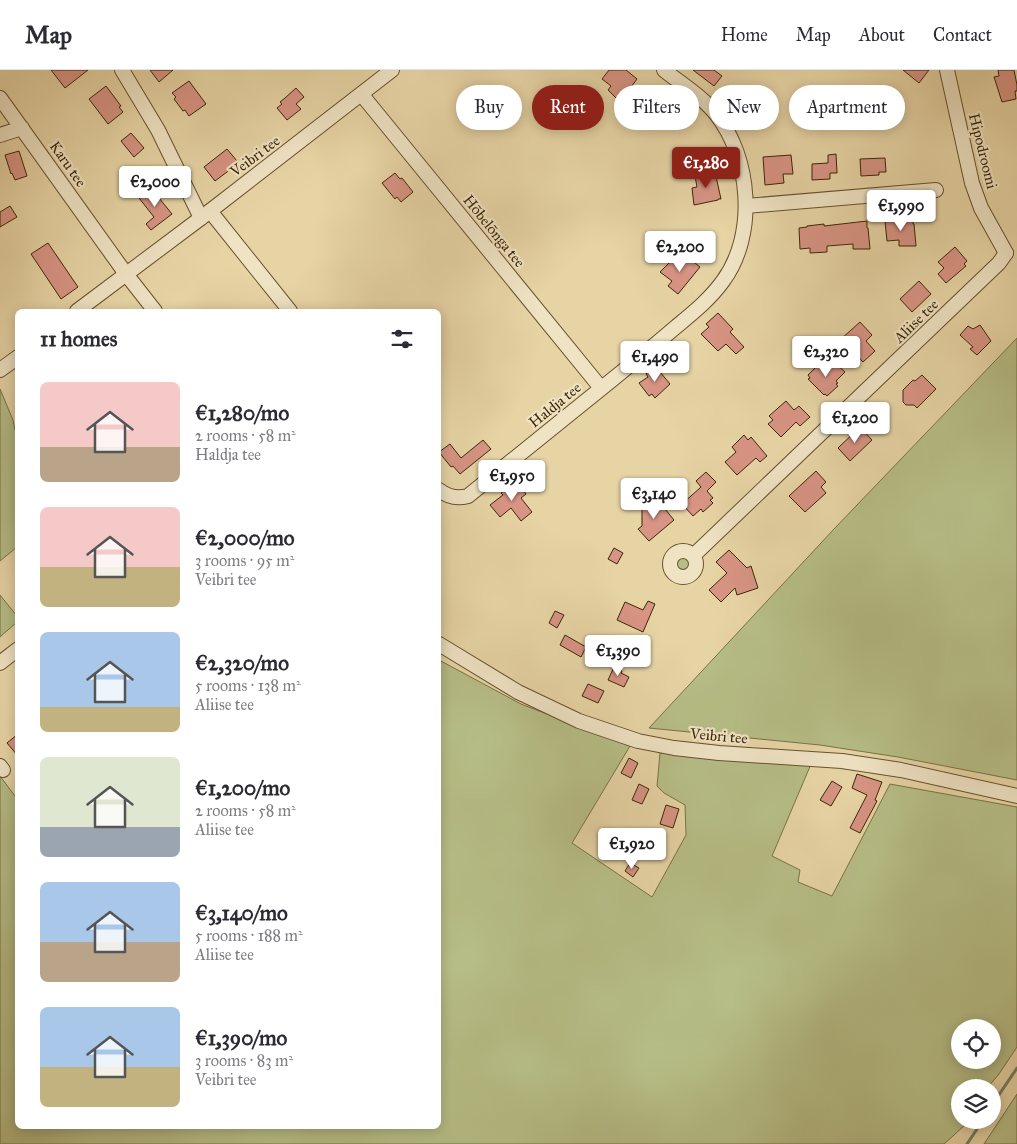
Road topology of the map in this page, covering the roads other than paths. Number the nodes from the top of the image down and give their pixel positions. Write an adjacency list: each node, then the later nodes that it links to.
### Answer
1 (122, 70): 11 (street)
2 (392, 70): 5 (street, Veibri tee)
3 (664, 70): 10 (street, Haldja tee)
4 (947, 70): 12 (street, Hipodroomi)
5 (362, 95): 11 (street, Veibri tee); 19 (street, Hõbelõnga tee)
6 (0, 98): 7 (street, Karu tee)
7 (22, 128): 8 (street); 13 (street, Karu tee)
8 (0, 135)
9 (936, 190): 10 (street)
10 (746, 206): 19 (street, Haldja tee)
11 (205, 214): 13 (street, Veibri tee); 16 (street)
12 (1012, 252): 21 (street, Aliise tee)
13 (126, 274): 14 (street, Veibri tee); 15 (street)
14 (80, 309)
15 (153, 309)
16 (288, 309)
17 (15, 358): 18 (street)
18 (0, 370)
19 (601, 388): 20 (street, Haldja tee)
20 (441, 492)
21 (694, 555)
22 (441, 645): 25 (street, Veibri tee)
23 (15, 651): 24 (street)
24 (0, 662)
25 (1017, 796)

